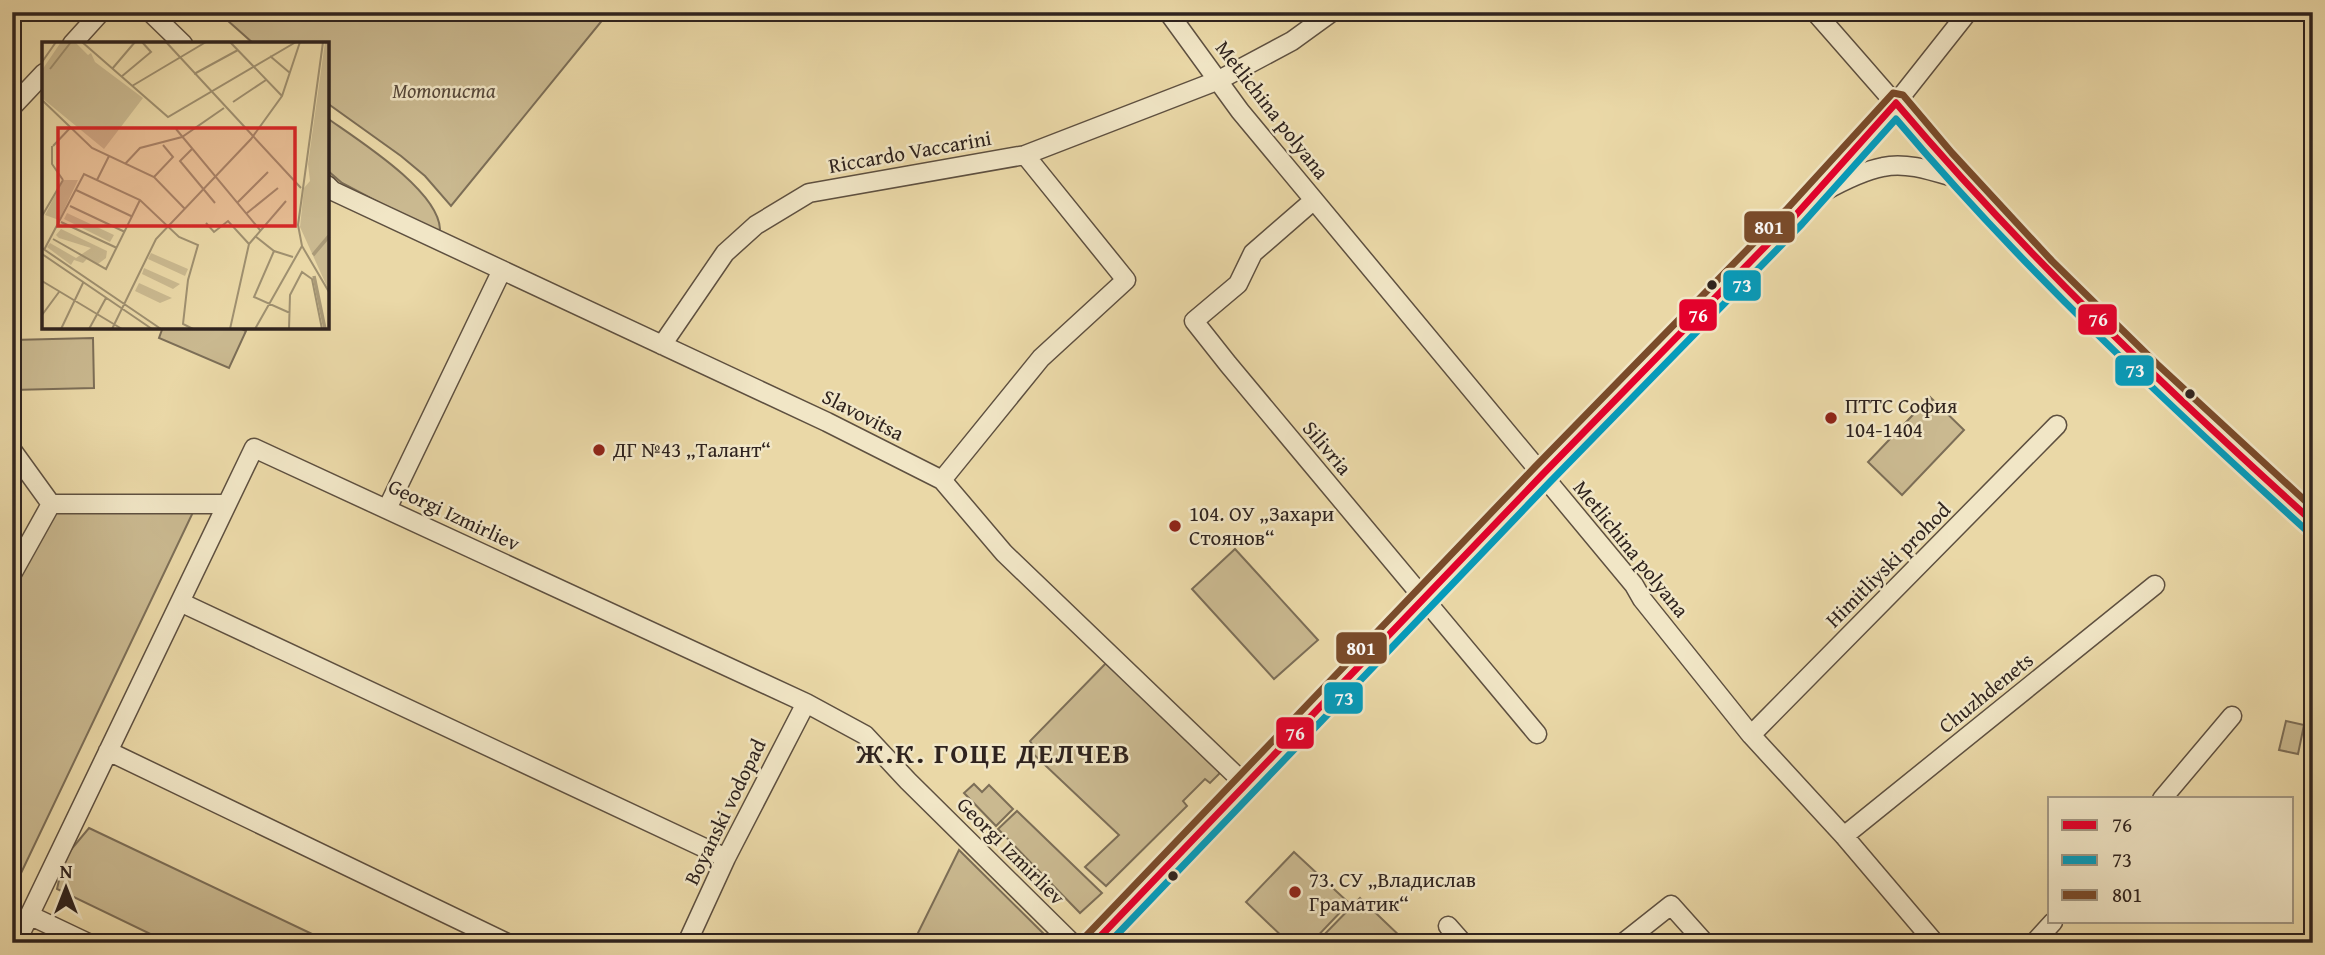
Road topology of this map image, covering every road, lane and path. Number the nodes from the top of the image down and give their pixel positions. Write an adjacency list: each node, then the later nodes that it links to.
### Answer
1 (102, 12): 7 (street)
2 (150, 12): 8 (street)
3 (1168, 12): 10 (street, Metlichina polyana)
4 (1332, 12): 10 (street)
5 (1815, 12): 11 (street)
6 (1968, 12): 11 (street)
7 (74, 42)
8 (181, 42)
9 (42, 75): 12 (street)
10 (1219, 80): 13 (street, Riccardo Vaccarini); 17 (street, Metlichina polyana)
11 (1896, 103): 14 (street); 16 (street)
12 (12, 107)
13 (1025, 155): 19 (street, Riccardo Vaccarini); 23 (street)
14 (1963, 180): 16 (street); 27 (street)
15 (330, 188): 18 (street, Slavovitsa)
16 (1813, 197): 22 (street)
17 (1314, 200): 22 (street, Metlichina polyana); 30 (street, Silivria)
18 (502, 270): 19 (street, Slavovitsa); 26 (street)
19 (662, 345): 23 (street, Slavovitsa)
20 (2057, 425): 35 (street, Himitliyski prohod)
21 (12, 450): 25 (street)
22 (1542, 475): 30 (street); 35 (street, Metlichina polyana)
23 (942, 480): 37 (street, Slavovitsa)
24 (227, 503): 25 (street); 26 (street, Georgi Izmirliev); 31 (street, Georgi Izmirliev)
25 (51, 504): 28 (street)
26 (387, 509): 32 (street, Georgi Izmirliev)
27 (2308, 514)
28 (12, 574)
29 (2155, 585): 39 (street, Chuzhdenets)
30 (1424, 600): 34 (street, Silivria); 37 (street)
31 (180, 601): 36 (street, Georgi Izmirliev); 40 (street)
32 (806, 703): 40 (street, Boyanski vodopad); 48 (street, Georgi Izmirliev)
33 (2232, 716): 38 (street)
34 (1537, 734)
35 (1751, 735): 39 (street, Metlichina polyana)
36 (108, 751): 41 (street, Georgi Izmirliev); 46 (street)
37 (1246, 785): 49 (street)
38 (2164, 797)
39 (1844, 836): 53 (street, Metlichina polyana)
40 (726, 858): 47 (street, Boyanski vodopad)
41 (29, 915): 44 (street, Georgi Izmirliev); 45 (street)
42 (2052, 923): 54 (street)
43 (1448, 926): 50 (street)
44 (16, 943)
45 (88, 943)
46 (507, 943)
47 (687, 943)
48 (1072, 943)
49 (1094, 943)
50 (1463, 943)
51 (1623, 943): 52 (street)
52 (1705, 943)
53 (1935, 943)
54 (2034, 943)

